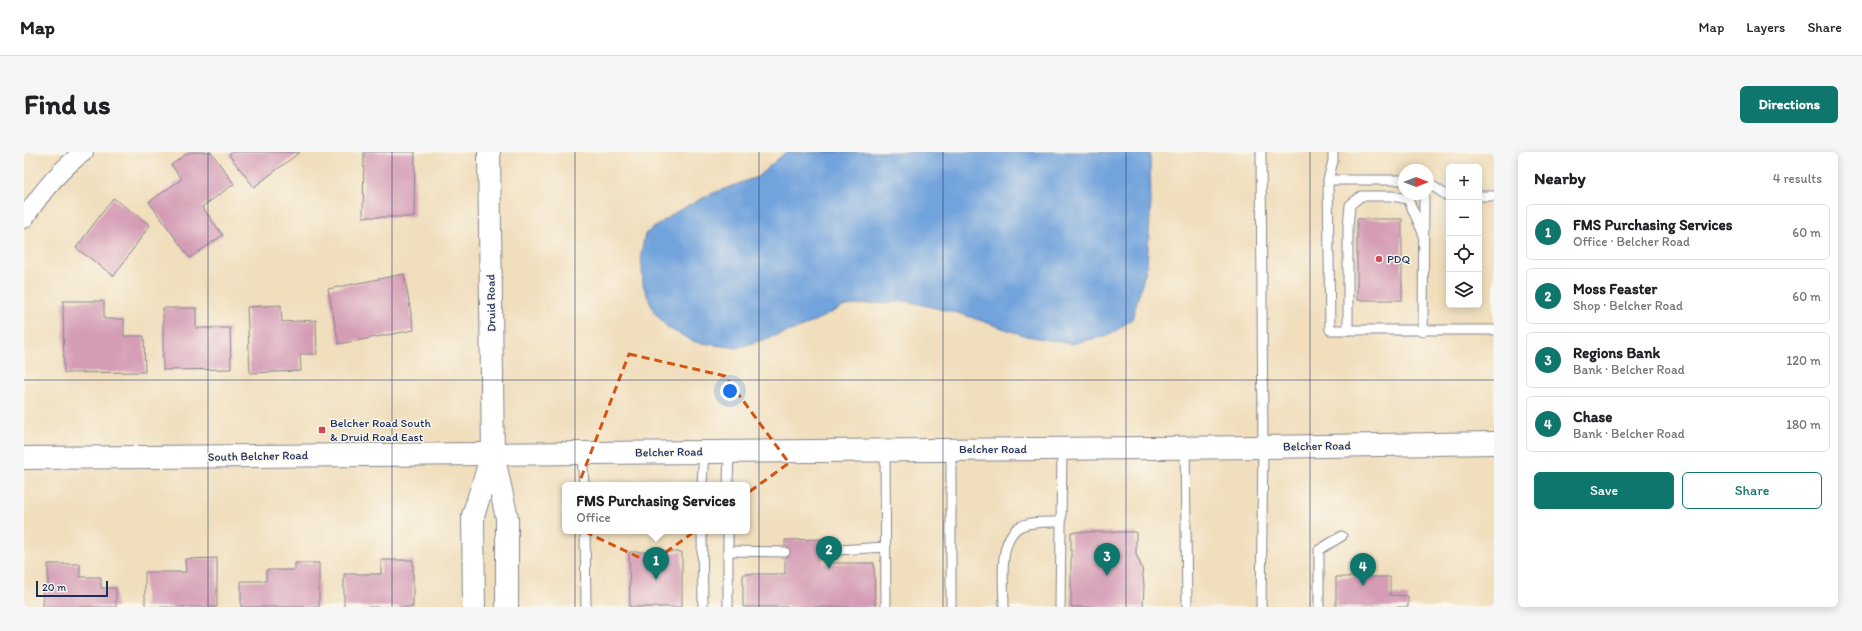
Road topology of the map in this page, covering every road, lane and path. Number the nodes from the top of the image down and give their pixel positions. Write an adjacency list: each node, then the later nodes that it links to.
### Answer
1 (84, 152): 12 (street)
2 (489, 152): 26 (main road, Druid Road)
3 (1260, 152): 18 (lane)
4 (1334, 152): 5 (lane)
5 (1328, 180): 6 (lane); 14 (lane)
6 (1398, 180)
7 (1434, 187): 8 (lane)
8 (1446, 195)
9 (1482, 196): 10 (lane)
10 (1494, 196)
11 (1424, 200): 13 (lane)
12 (24, 219)
13 (1423, 233): 14 (lane); 16 (lane)
14 (1348, 330): 16 (lane)
15 (1494, 330): 16 (lane)
16 (1423, 331)
17 (1494, 443): 18 (main road, Belcher Road)
18 (1263, 447): 19 (main road, Belcher Road); 50 (lane)
19 (1185, 448): 20 (main road, Belcher Road); 49 (lane)
20 (1062, 449): 22 (main road, Belcher Road); 31 (lane)
21 (885, 450): 22 (main road, Belcher Road); 24 (main road, Belcher Road); 36 (lane)
22 (951, 450): 46 (lane)
23 (704, 451): 24 (main road, Belcher Road); 25 (main road, Belcher Road); 29 (lane)
24 (729, 451): 30 (lane)
25 (582, 453): 26 (main road, Belcher Road); 28 (lane)
26 (493, 454): 27 (main road, South Belcher Road); 40 (main road); 41 (main road)
27 (24, 458)
28 (584, 482)
29 (702, 482)
30 (728, 482)
31 (1061, 522): 47 (lane); 48 (lane)
32 (584, 534): 42 (lane)
33 (702, 534): 43 (lane)
34 (728, 534): 37 (lane)
35 (1342, 536): 51 (lane)
36 (885, 547): 38 (lane); 45 (lane)
37 (728, 551): 39 (lane); 44 (lane)
38 (823, 551)
39 (784, 552)
40 (474, 607)
41 (507, 607)
42 (586, 607)
43 (703, 607)
44 (728, 607)
45 (886, 607)
46 (951, 607)
47 (1004, 607)
48 (1060, 607)
49 (1187, 607)
50 (1261, 607)
51 (1319, 607)

